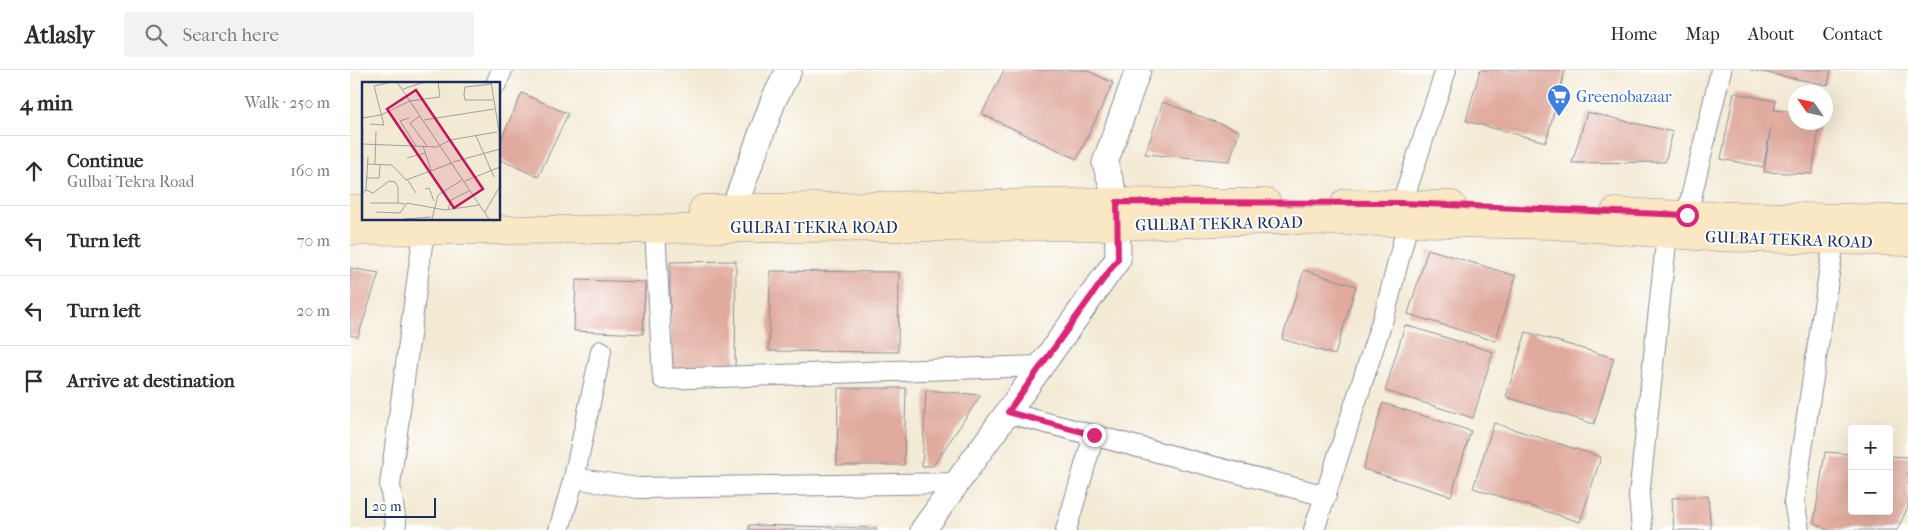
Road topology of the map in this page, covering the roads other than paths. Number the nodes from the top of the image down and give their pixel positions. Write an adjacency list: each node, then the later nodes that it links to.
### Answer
1 (502, 70): 6 (street)
2 (789, 70): 7 (street)
3 (1138, 70): 10 (street)
4 (1446, 70): 9 (street)
5 (1721, 70): 11 (street)
6 (497, 82)
7 (734, 208): 8 (main road, GULBAI TEKRA ROAD); 10 (main road, GULBAI TEKRA ROAD)
8 (500, 212)
9 (1405, 213): 10 (main road, GULBAI TEKRA ROAD); 11 (main road, GULBAI TEKRA ROAD); 16 (main road, GULBAI TEKRA ROAD); 25 (street)
10 (1118, 214): 14 (main road, GULBAI TEKRA ROAD); 20 (street)
11 (1687, 215): 12 (main road, GULBAI TEKRA ROAD)
12 (1908, 219)
13 (427, 224): 14 (main road, GULBAI TEKRA ROAD); 15 (main road, GULBAI TEKRA ROAD); 26 (street)
14 (655, 228): 20 (street)
15 (350, 231)
16 (1667, 234): 17 (main road, GULBAI TEKRA ROAD); 31 (street)
17 (1834, 241): 18 (main road, GULBAI TEKRA ROAD); 32 (street)
18 (1908, 242)
19 (601, 351): 23 (street)
20 (1042, 366): 21 (street)
21 (1008, 412): 22 (street); 24 (street)
22 (1094, 435): 25 (street); 29 (street)
23 (574, 478): 24 (street); 27 (street)
24 (958, 483): 28 (street)
25 (1326, 496): 30 (street)
26 (394, 530)
27 (559, 530)
28 (923, 530)
29 (1066, 530)
30 (1314, 530)
31 (1642, 530)
32 (1799, 530)

